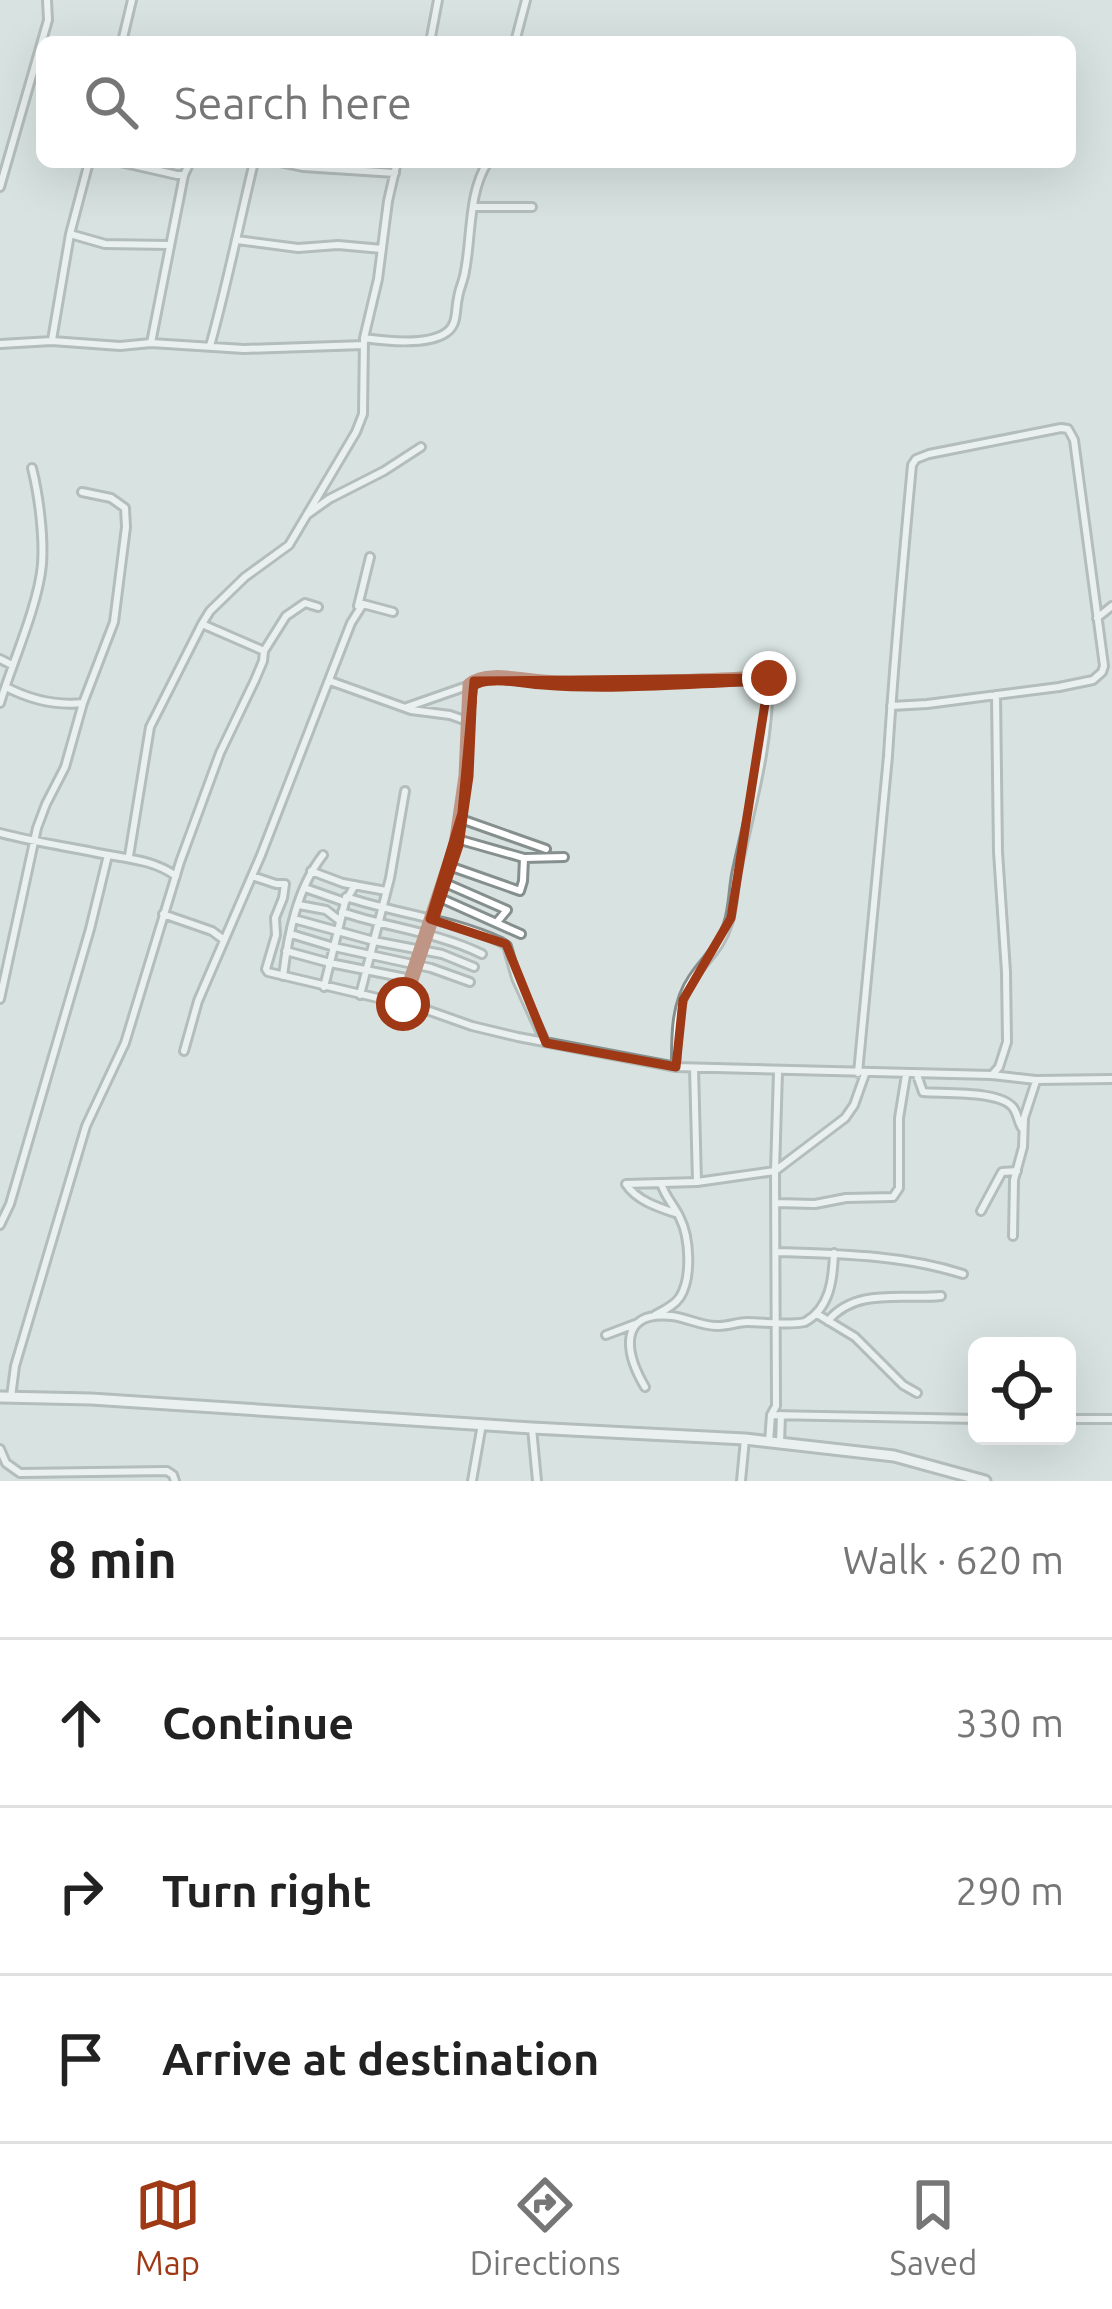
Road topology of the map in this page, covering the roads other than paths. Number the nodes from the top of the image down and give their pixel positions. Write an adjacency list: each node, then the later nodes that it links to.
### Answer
1 (47, 0): 5 (street)
2 (132, 0): 6 (street)
3 (437, 0): 7 (street)
4 (526, 0): 8 (street)
5 (43, 36)
6 (123, 36)
7 (431, 36)
8 (517, 36)
9 (36, 62): 19 (street)
10 (87, 168): 22 (street)
11 (150, 168): 18 (street)
12 (187, 168): 18 (street)
13 (253, 168): 23 (street)
14 (329, 168): 17 (street)
15 (396, 168): 17 (street)
16 (485, 168): 20 (street)
17 (395, 173): 25 (street)
18 (184, 175): 24 (street)
19 (0, 187)
20 (474, 207): 21 (street); 27 (street)
21 (532, 207)
22 (70, 234): 24 (street); 26 (street)
23 (235, 239): 25 (street); 30 (street)
24 (169, 245): 28 (street)
25 (382, 249): 27 (street)
26 (52, 341): 28 (street); 29 (street)
27 (364, 342): 30 (street); 34 (street)
28 (151, 343): 30 (street)
29 (0, 344)
30 (210, 346)
31 (421, 447): 34 (street)
32 (32, 468): 44 (street)
33 (82, 492): 50 (street)
34 (305, 516): 41 (street)
35 (370, 557): 38 (street)
36 (1112, 606): 40 (street)
37 (318, 607): 42 (street)
38 (358, 609): 39 (street); 45 (street)
39 (394, 612)
40 (1096, 618): 48 (street); 51 (street)
41 (202, 624): 42 (street); 62 (street)
42 (264, 651): 67 (street)
43 (0, 659): 44 (street)
44 (12, 665): 47 (street)
45 (330, 681): 52 (street); 68 (street)
46 (470, 685): 52 (street); 53 (street); 107 (street)
47 (4, 686): 49 (street); 50 (street)
48 (996, 695): 51 (street); 113 (street)
49 (0, 703)
50 (83, 703): 58 (street)
51 (891, 706): 110 (street)
52 (407, 707): 53 (street)
53 (467, 721): 55 (street)
54 (405, 791): 73 (street)
55 (461, 820): 57 (street); 59 (street)
56 (0, 833): 58 (street)
57 (457, 839): 64 (street); 65 (street)
58 (34, 842): 61 (street); 103 (street)
59 (546, 849)
60 (323, 854): 66 (street)
61 (109, 855): 62 (street); 124 (street)
62 (129, 856): 67 (street)
63 (565, 857): 64 (street)
64 (524, 858): 65 (street)
65 (449, 866): 69 (street)
66 (311, 871): 70 (street); 72 (street)
67 (176, 876): 78 (street)
68 (252, 876): 87 (street); 98 (street)
69 (443, 882): 74 (street); 82 (street)
70 (344, 883): 71 (street); 75 (street)
71 (355, 886): 73 (street); 75 (street)
72 (305, 888): 75 (street); 76 (street)
73 (386, 891): 77 (street)
74 (438, 897): 80 (street); 82 (street)
75 (346, 899): 77 (street); 81 (street)
76 (299, 905): 79 (street); 81 (street)
77 (381, 908): 80 (street); 83 (street)
78 (163, 914): 87 (street); 138 (street)
79 (294, 919): 81 (street); 85 (street)
80 (430, 920): 84 (street); 105 (street)
81 (340, 921): 83 (street); 88 (street); 89 (street)
82 (497, 922): 86 (street)
83 (378, 924): 84 (street); 88 (street)
84 (427, 932): 90 (street); 92 (street)
85 (291, 934): 89 (street); 91 (street)
86 (521, 934)
87 (224, 940): 106 (street)
88 (374, 941): 90 (street); 93 (street)
89 (334, 947): 93 (street); 94 (street)
90 (421, 950): 95 (street); 96 (street)
91 (286, 951): 94 (street); 98 (street)
92 (482, 954)
93 (371, 955): 95 (street); 97 (street)
94 (330, 963): 97 (street); 101 (street)
95 (418, 964): 99 (street); 100 (street)
96 (474, 967)
97 (366, 971): 99 (street); 102 (street)
98 (284, 976): 101 (street)
99 (412, 980): 104 (street)
100 (470, 982)
101 (324, 987): 102 (street)
102 (360, 994): 104 (street)
103 (0, 999)
104 (403, 1004): 105 (street)
105 (546, 1043): 107 (street)
106 (184, 1051)
107 (676, 1067): 108 (street)
108 (694, 1068): 109 (street); 119 (street)
109 (778, 1072): 110 (street); 117 (street)
110 (861, 1073): 111 (street); 117 (street)
111 (906, 1075): 112 (street); 121 (street)
112 (916, 1076): 113 (street); 116 (street)
113 (992, 1076): 115 (street)
114 (1112, 1079): 115 (street)
115 (1036, 1080): 116 (street)
116 (1024, 1131): 118 (street)
117 (776, 1171): 119 (street); 121 (street)
118 (1017, 1172): 122 (street); 125 (street)
119 (697, 1181): 120 (street)
120 (662, 1183): 123 (street); 123 (street)
121 (776, 1203): 126 (street)
122 (981, 1210)
123 (679, 1214): 131 (street)
124 (0, 1225)
125 (1013, 1236)
126 (776, 1252): 127 (street); 134 (street)
127 (834, 1253): 128 (street); 130 (street)
128 (963, 1274)
129 (941, 1296): 132 (street)
130 (817, 1314): 132 (street); 134 (street)
131 (650, 1318): 133 (street); 134 (street)
132 (828, 1321): 137 (street)
133 (639, 1323): 135 (street); 136 (street)
134 (777, 1323): 139 (street)
135 (606, 1335)
136 (645, 1387)
137 (917, 1393)
138 (5, 1397): 144 (main road)
139 (774, 1410): 140 (street); 147 (street)
140 (782, 1416): 141 (street); 147 (street)
141 (968, 1419)
142 (1076, 1419): 143 (street)
143 (1112, 1419)
144 (482, 1424): 145 (main road); 151 (street)
145 (532, 1428): 146 (main road); 152 (street)
146 (745, 1439): 147 (main road); 153 (street)
147 (775, 1443): 149 (main road)
148 (0, 1449): 150 (street)
149 (940, 1467): 154 (street); 155 (main road)
150 (175, 1481)
151 (472, 1481)
152 (537, 1481)
153 (741, 1481)
154 (936, 1481)
155 (985, 1481)

